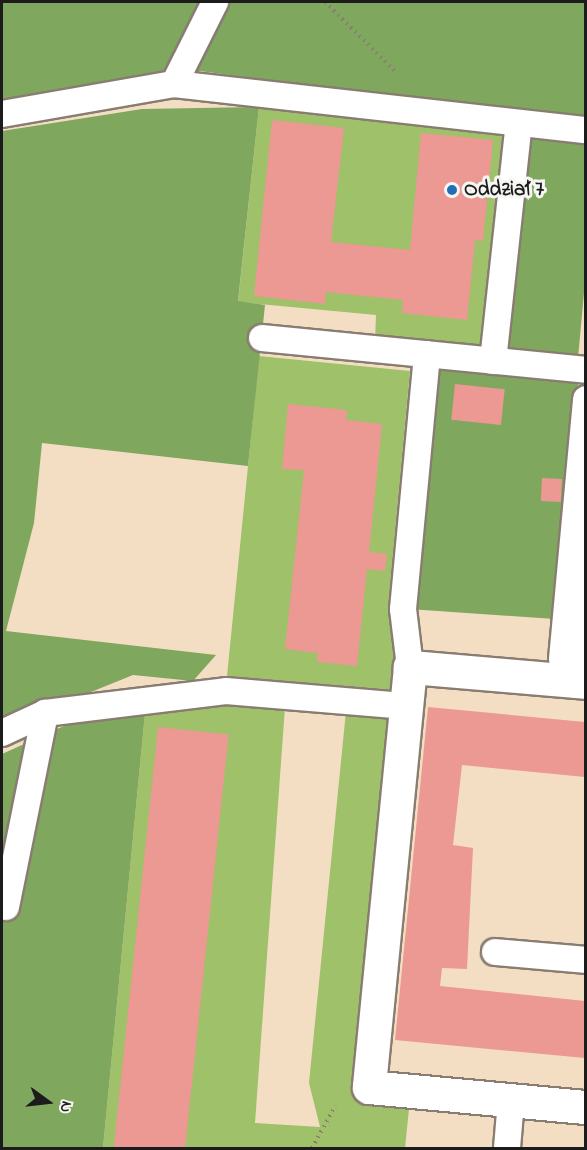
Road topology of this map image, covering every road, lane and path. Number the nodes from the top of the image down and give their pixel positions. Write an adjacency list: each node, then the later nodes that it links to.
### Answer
1 (215, 2): 3 (lane)
2 (325, 2): 5 (path)
3 (174, 84): 4 (lane); 5 (lane)
4 (2, 114)
5 (440, 114): 6 (lane)
6 (519, 123): 7 (lane); 10 (lane)
7 (585, 130)
8 (262, 338): 9 (lane)
9 (427, 354): 10 (lane); 15 (lane)
10 (493, 361): 11 (lane)
11 (585, 370)
12 (585, 399): 13 (lane)
13 (579, 541): 16 (lane)
14 (585, 578): 16 (street)
15 (410, 667): 16 (street); 17 (street)
16 (574, 681)
17 (406, 706): 18 (lane); 23 (street)
18 (45, 713): 19 (lane); 20 (lane)
19 (2, 733)
20 (6, 908)
21 (495, 952): 22 (lane)
22 (585, 960)
23 (511, 1100): 24 (street); 25 (lane)
24 (585, 1107)
25 (507, 1149)

